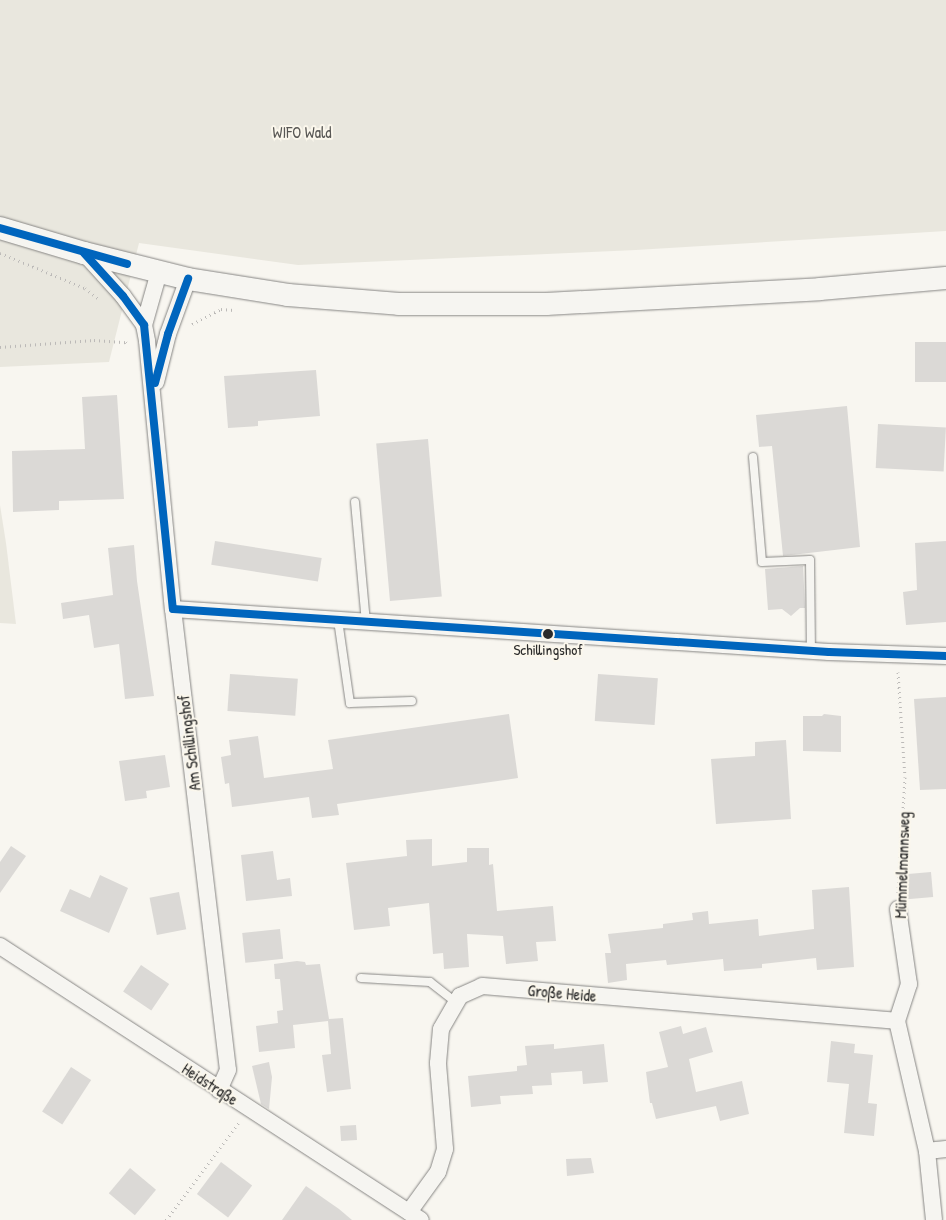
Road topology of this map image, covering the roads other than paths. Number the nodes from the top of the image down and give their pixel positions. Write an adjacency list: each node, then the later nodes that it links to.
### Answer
1 (0, 228): 2 (main road)
2 (84, 253): 3 (main road); 6 (street, Am Schillingshof)
3 (159, 272): 5 (main road); 6 (street, Am Schillingshof)
4 (946, 278): 5 (main road)
5 (188, 279): 7 (street, Am Schillingshof)
6 (144, 325): 7 (street, Am Schillingshof)
7 (152, 394): 10 (street, Am Schillingshof)
8 (753, 457): 13 (lane)
9 (356, 502): 12 (lane)
10 (173, 609): 11 (street); 21 (street, Am Schillingshof)
11 (338, 620): 12 (street); 15 (lane)
12 (366, 622): 13 (street)
13 (811, 651): 14 (street)
14 (946, 656)
15 (412, 701)
16 (898, 909): 20 (street, Mümmelmannsweg)
17 (0, 946): 21 (street, Heidstraße)
18 (361, 978): 19 (lane)
19 (456, 1002): 20 (street, Große Heide); 24 (street, Große Heide)
20 (897, 1021): 23 (street)
21 (219, 1090): 24 (street, Heidstraße)
22 (946, 1149): 23 (street)
23 (927, 1151): 25 (street)
24 (415, 1216)
25 (934, 1220)

